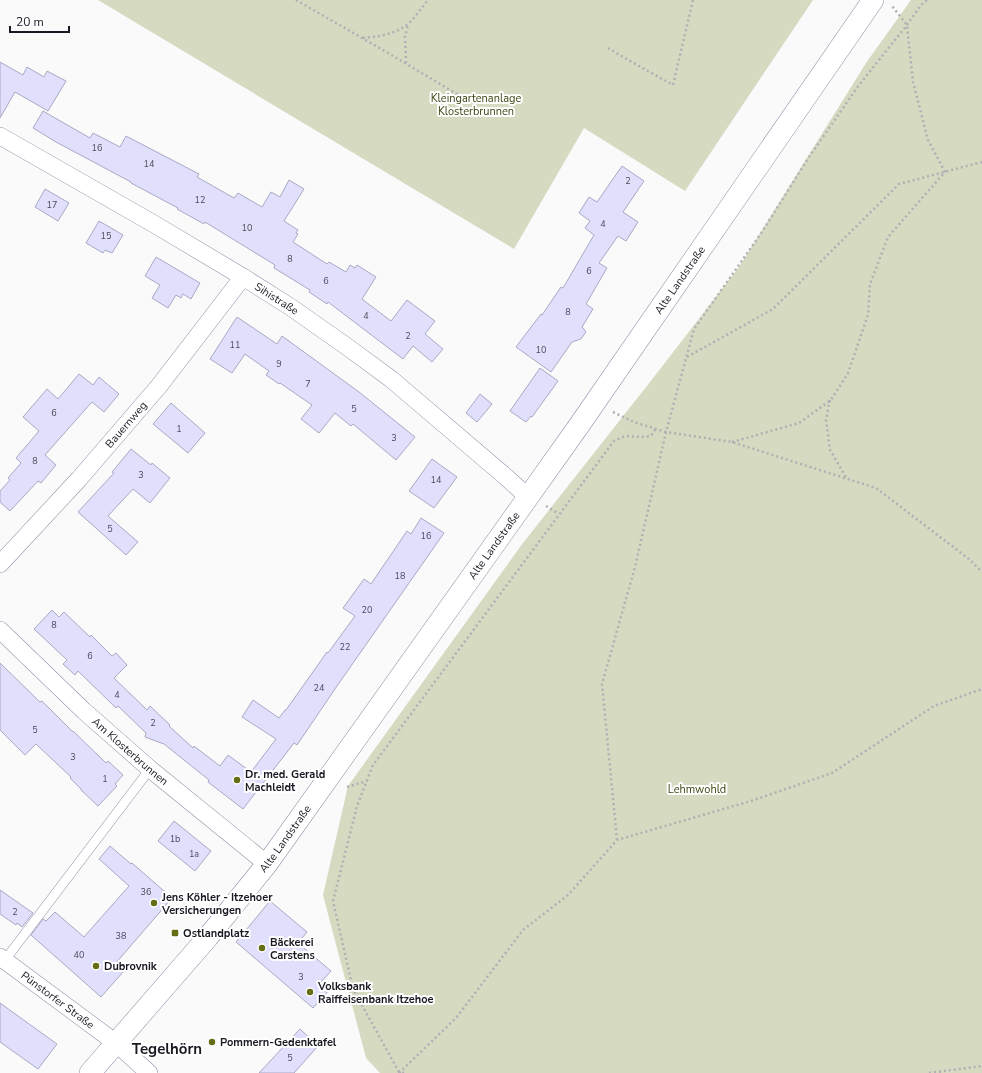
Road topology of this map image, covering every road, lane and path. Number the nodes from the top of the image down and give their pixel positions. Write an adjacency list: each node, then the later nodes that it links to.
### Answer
1 (296, 0): 8 (path)
2 (428, 0): 6 (path)
3 (693, 0): 9 (path)
4 (927, 0): 7 (path)
5 (883, 3): 7 (path); 18 (street, Alte Landstraße)
6 (408, 24): 8 (path); 10 (path)
7 (907, 25): 14 (path); 16 (path)
8 (362, 38): 10 (path)
9 (608, 48)
10 (406, 64): 11 (path)
11 (467, 100)
12 (0, 136): 15 (street, Sihistraße)
13 (982, 162): 14 (path)
14 (945, 172): 16 (path); 17 (path)
15 (243, 277): 23 (street, Sihistraße); 24 (street, Bauernweg)
16 (687, 357): 20 (path)
17 (831, 400): 21 (path); 22 (path)
18 (595, 403): 19 (path); 23 (street, Alte Landstraße)
19 (656, 428): 20 (path); 36 (path)
20 (666, 432): 21 (path); 29 (path)
21 (732, 442): 22 (path)
22 (847, 479): 25 (path)
23 (529, 498): 30 (street, Alte Landstraße)
24 (0, 564)
25 (982, 572)
26 (0, 630): 28 (street, Am Klosterbrunnen)
27 (982, 689): 29 (path)
28 (150, 769): 30 (street, Am Klosterbrunnen); 31 (lane)
29 (617, 840): 36 (path)
30 (267, 864): 32 (street, Alte Landstraße)
31 (2, 958): 32 (street, Pünstorfer Straße)
32 (116, 1043): 34 (street, Alte Landstraße); 35 (street, Pünstorfer Straße)
33 (982, 1066): 38 (path)
34 (90, 1073)
35 (149, 1073)
36 (399, 1073): 37 (path)
37 (404, 1073)
38 (929, 1073)

